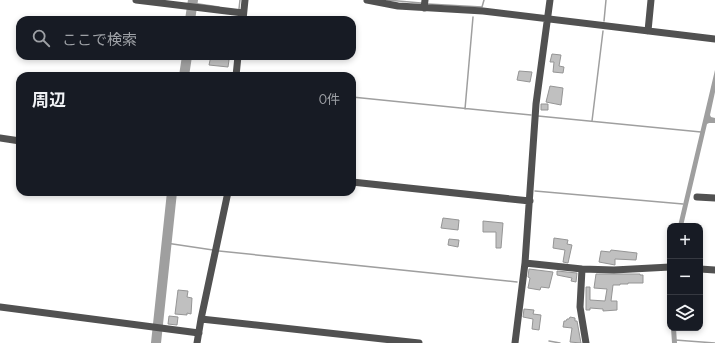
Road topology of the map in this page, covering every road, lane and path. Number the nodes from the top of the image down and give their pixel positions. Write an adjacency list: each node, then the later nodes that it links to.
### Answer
1 (136, 0): 8 (street)
2 (245, 0): 8 (street)
3 (367, 0): 7 (street)
4 (424, 0): 7 (street)
5 (550, 0): 9 (street)
6 (651, 0): 10 (street)
7 (424, 8): 9 (street)
8 (243, 16)
9 (548, 18): 10 (street); 20 (street)
10 (648, 31): 11 (street)
11 (715, 39)
12 (238, 60): 13 (street)
13 (236, 72)
14 (0, 138): 15 (street)
15 (16, 140)
16 (356, 182): 20 (street)
17 (227, 196): 27 (street)
18 (697, 197): 19 (street)
19 (715, 198)
20 (530, 201): 21 (street)
21 (525, 263): 23 (street); 31 (street)
22 (667, 267): 23 (street)
23 (582, 269): 32 (street)
24 (703, 269): 25 (street)
25 (715, 270)
26 (0, 307): 28 (street)
27 (201, 319): 28 (street); 30 (street)
28 (199, 333): 29 (street)
29 (197, 343)
30 (419, 343)
31 (515, 343)
32 (586, 343)

